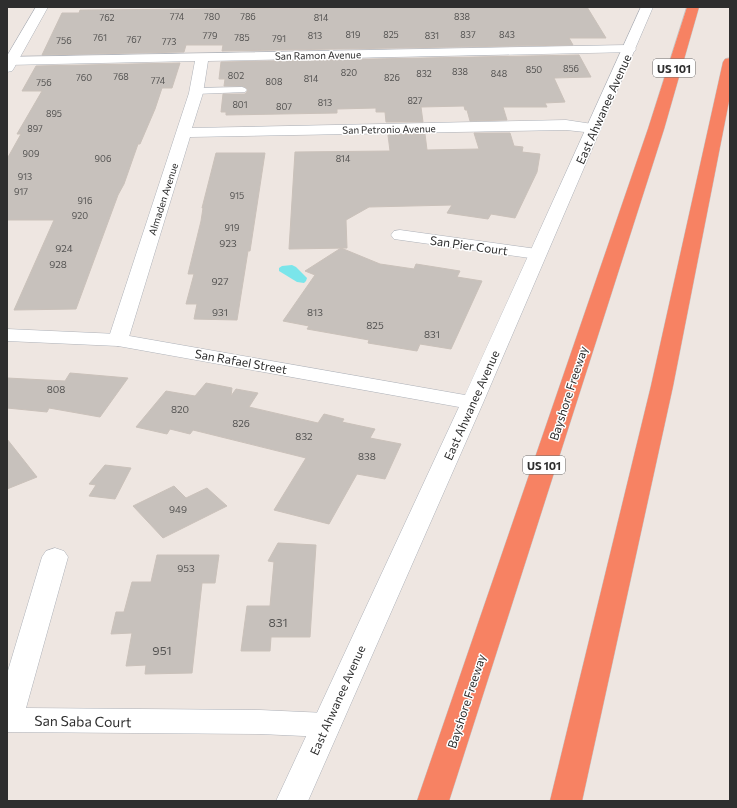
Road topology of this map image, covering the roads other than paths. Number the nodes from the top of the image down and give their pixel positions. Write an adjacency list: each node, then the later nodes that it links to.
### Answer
1 (42, 7): 7 (street)
2 (647, 7): 4 (street, East Ahwanee Avenue)
3 (693, 7): 20 (highway, Bayshore Freeway / US 101)
4 (629, 49): 5 (street, San Ramon Avenue); 10 (street, East Ahwanee Avenue)
5 (202, 57): 7 (street, San Ramon Avenue); 9 (street, Almaden Avenue)
6 (730, 62): 21 (highway)
7 (8, 63)
8 (242, 90): 9 (lane)
9 (196, 91): 11 (street, Almaden Avenue)
10 (594, 128): 11 (street, San Petronio Avenue); 13 (street, East Ahwanee Avenue)
11 (183, 133): 15 (street, Almaden Avenue)
12 (400, 235): 13 (street, San Pier Court)
13 (537, 254): 16 (street, East Ahwanee Avenue)
14 (7, 335): 15 (street, San Rafael Street)
15 (118, 340): 16 (street, San Rafael Street)
16 (472, 403): 18 (street, East Ahwanee Avenue)
17 (55, 557): 18 (street, San Saba Court)
18 (326, 725): 19 (street, East Ahwanee Avenue)
19 (292, 801)
20 (433, 801)
21 (566, 801)

